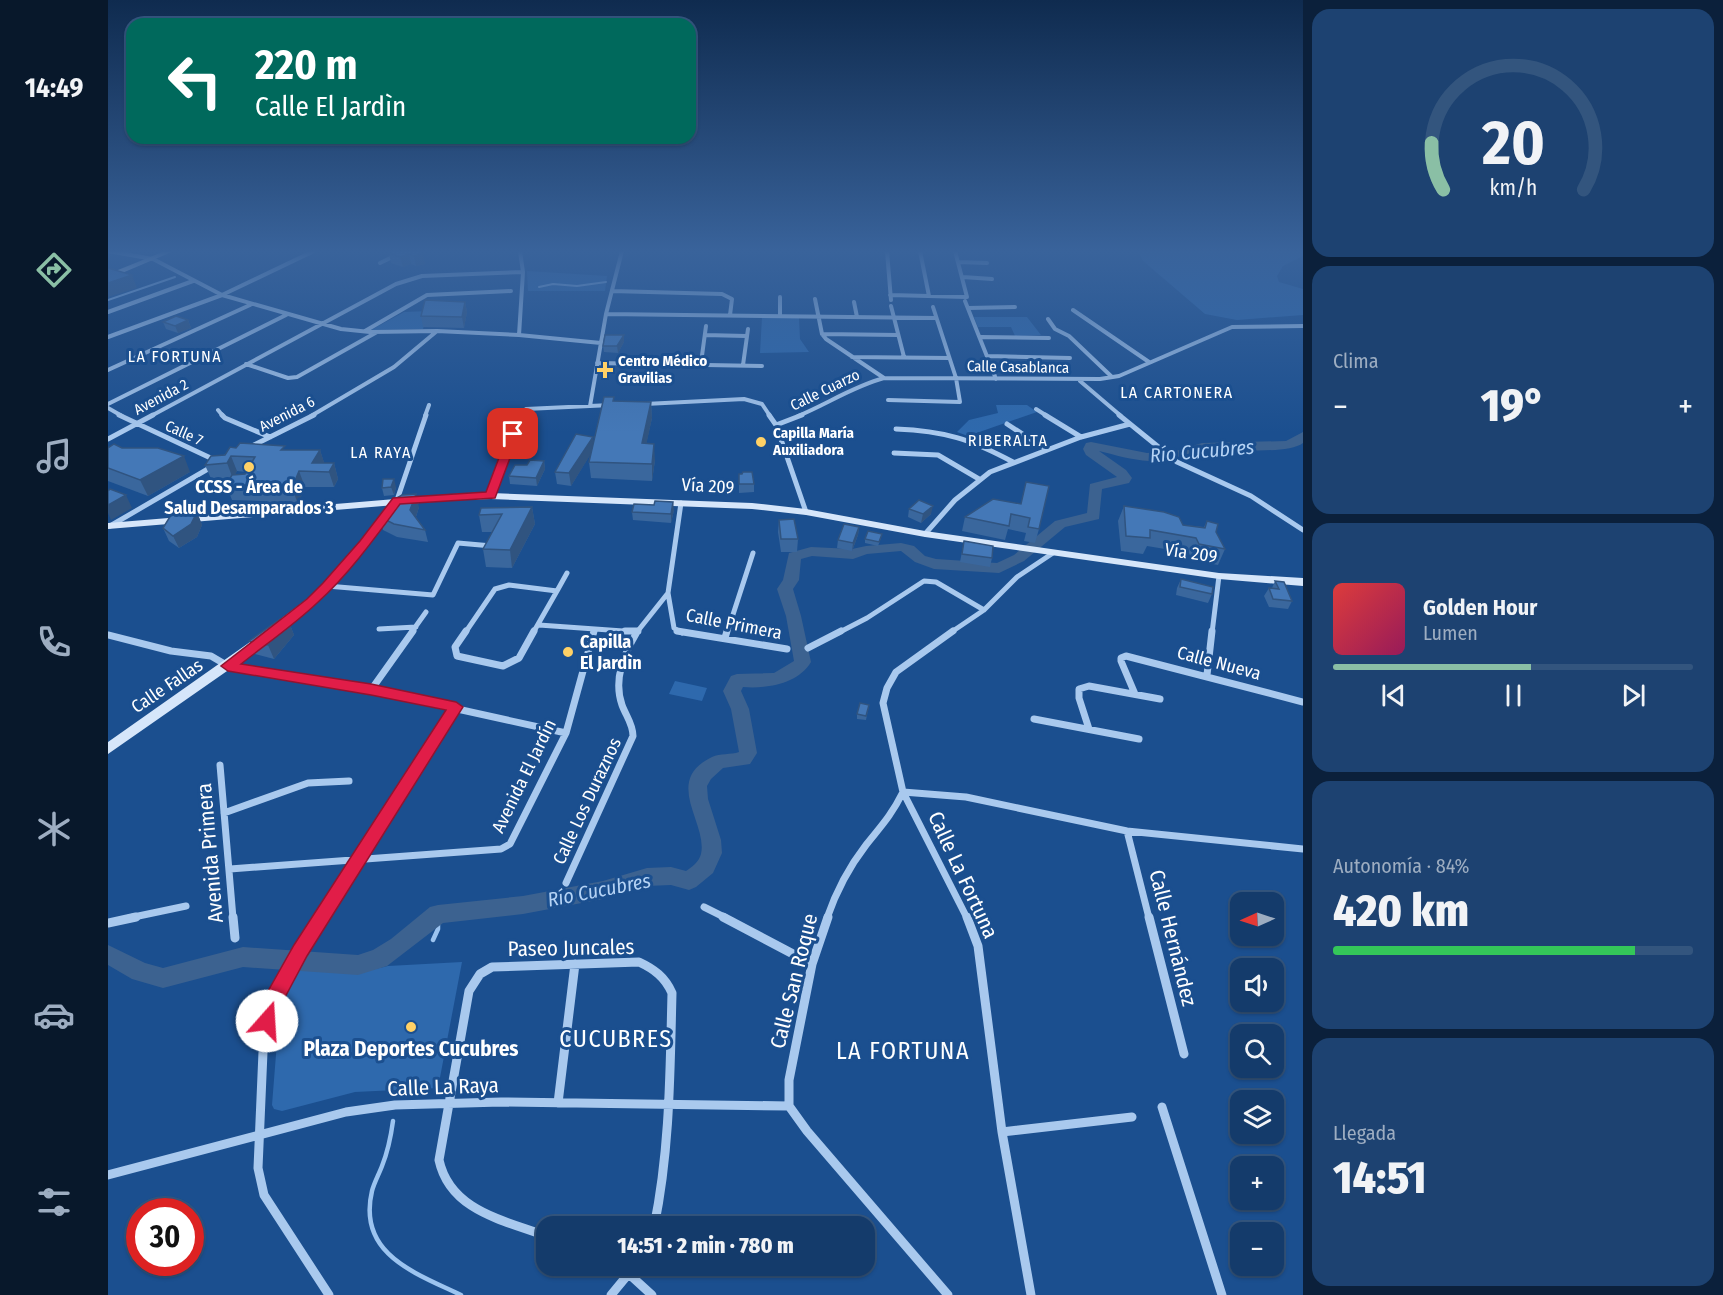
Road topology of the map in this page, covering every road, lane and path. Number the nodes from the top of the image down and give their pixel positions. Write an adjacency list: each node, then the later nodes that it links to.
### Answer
1 (179, 311): 36 (street)
2 (234, 311): 51 (street)
3 (274, 311): 16 (street)
4 (343, 311): 24 (street, Avenida 2)
5 (399, 311): 29 (street)
6 (520, 311): 32 (street)
7 (730, 311): 17 (street)
8 (780, 311): 18 (street)
9 (817, 311): 19 (street)
10 (856, 311): 20 (street)
11 (893, 311): 21 (street)
12 (934, 311): 22 (street)
13 (970, 311): 37 (street)
14 (1075, 311): 45 (street)
15 (606, 314): 17 (street); 39 (street)
16 (286, 315): 24 (street); 63 (street)
17 (730, 315): 18 (street)
18 (780, 316): 19 (street)
19 (818, 316): 20 (street); 31 (street)
20 (857, 317): 21 (street)
21 (894, 318): 22 (street); 34 (street)
22 (936, 318): 43 (street)
23 (1048, 319): 52 (street)
24 (320, 324): 29 (street); 48 (street, Avenida 2)
25 (1303, 326): 45 (street, Calle Casablanca)
26 (706, 327): 33 (street)
27 (748, 329): 35 (street)
28 (437, 331): 30 (street); 32 (street); 72 (street, Avenida 6)
29 (364, 332): 30 (street)
30 (377, 332): 48 (street)
31 (822, 333): 34 (street); 41 (street)
32 (519, 334): 39 (street)
33 (705, 335): 35 (street); 47 (street)
34 (898, 335): 42 (street)
35 (746, 336): 49 (street)
36 (108, 337)
37 (981, 337): 38 (street); 40 (street)
38 (1049, 338)
39 (601, 343): 46 (street)
40 (988, 356): 44 (street); 55 (street)
41 (852, 357): 42 (street); 53 (street)
42 (904, 357): 43 (street)
43 (949, 358): 54 (street)
44 (1070, 358)
45 (1149, 362): 52 (street, Calle Casablanca)
46 (597, 363): 47 (street); 64 (street)
47 (701, 363): 49 (street)
48 (246, 364): 67 (street, Avenida 2)
49 (742, 365): 50 (street)
50 (762, 366)
51 (108, 370)
52 (1112, 377): 56 (street, Calle Casablanca)
53 (884, 378): 54 (street, Calle Cuarzo); 70 (street, Calle Cuarzo)
54 (956, 378): 55 (street, Calle Casablanca); 59 (street)
55 (996, 379): 57 (street, Calle Casablanca)
56 (1100, 380): 57 (street, Calle Casablanca); 58 (street)
57 (1080, 381): 58 (street)
58 (1095, 392): 69 (street)
59 (888, 400)
60 (642, 404): 70 (street)
61 (429, 405): 81 (street)
62 (621, 405): 64 (street)
63 (108, 406): 67 (street, Calle 7)
64 (590, 406): 80 (street)
65 (1036, 409): 73 (street)
66 (218, 410): 72 (street)
67 (136, 424): 74 (street, Avenida 2); 84 (street, Calle 7)
68 (1007, 424): 75 (street)
69 (1130, 424): 73 (street); 85 (street)
70 (776, 425): 83 (street)
71 (896, 429): 78 (street)
72 (270, 437): 76 (street, Avenida 6)
73 (1082, 437): 75 (street)
74 (108, 439)
75 (1047, 450): 78 (street)
76 (240, 452)
77 (894, 453): 79 (street)
78 (1013, 462): 79 (street)
79 (979, 479): 86 (street)
80 (491, 496): 81 (main road, Vía 209); 82 (main road, Vía 209)
81 (397, 500): 84 (main road, Vía 209); 93 (main road, Calle Fallas)
82 (681, 502): 83 (main road, Vía 209); 95 (street)
83 (806, 512): 86 (main road, Vía 209)
84 (109, 526)
85 (1303, 530)
86 (925, 534): 88 (main road, Vía 209)
87 (492, 546): 93 (street)
88 (1049, 552): 91 (main road, Vía 209); 96 (street, Calle La Fortuna)
89 (753, 553): 104 (street)
90 (567, 573): 94 (street)
91 (1219, 576): 92 (main road, Vía 209); 108 (street)
92 (1302, 582)
93 (327, 586): 107 (main road, Calle Fallas)
94 (556, 591): 98 (street); 98 (street)
95 (668, 593): 102 (street); 104 (street, Calle Primera)
96 (984, 610): 105 (street); 121 (street, Calle La Fortuna)
97 (426, 612): 99 (street)
98 (539, 625): 101 (street)
99 (416, 627): 100 (street); 109 (street)
100 (379, 629)
101 (595, 629): 102 (street); 116 (street, Avenida El Jardín)
102 (637, 632): 127 (street, Calle Los Duraznos)
103 (108, 635): 107 (street)
104 (725, 638): 106 (street, Calle Primera)
105 (808, 648)
106 (787, 649)
107 (228, 666): 109 (street); 118 (main road, Calle Fallas)
108 (1207, 675): 110 (street, Calle Nueva); 112 (street, Calle Nueva)
109 (371, 690): 113 (street)
110 (1135, 694): 111 (street); 115 (street)
111 (1160, 699)
112 (1303, 702)
113 (456, 707): 116 (street); 125 (street)
114 (1034, 718): 115 (street)
115 (1089, 729): 117 (street)
116 (566, 733): 125 (street, Avenida El Jardín)
117 (1139, 739)
118 (108, 749)
119 (220, 765): 122 (street, Avenida Primera)
120 (349, 781): 122 (street)
121 (903, 792): 123 (street); 133 (street, Calle San Roque); 141 (street, Calle La Fortuna)
122 (224, 813): 126 (street, Avenida Primera)
123 (1127, 831): 124 (street); 134 (street, Calle Hernández)
124 (1303, 849)
125 (357, 859): 126 (street, Avenida El Jardín); 142 (street)
126 (230, 869): 131 (street, Avenida Primera)
127 (566, 883)
128 (186, 906): 130 (street)
129 (704, 907): 133 (street)
130 (108, 923)
131 (236, 938)
132 (574, 964): 135 (street, Paseo Juncales); 136 (street); 137 (street, Paseo Juncales)
133 (812, 964): 138 (street, Calle San Roque)
134 (1184, 1054)
135 (449, 1103): 136 (street, Calle La Raya); 142 (street, Calle La Raya); 145 (street, Paseo Juncales)
136 (558, 1103): 137 (street, Calle La Raya)
137 (668, 1106): 138 (street, Calle La Raya); 144 (street, Paseo Juncales)
138 (789, 1106): 151 (street)
139 (1162, 1107): 153 (street)
140 (1132, 1117): 141 (street)
141 (1002, 1132): 152 (street, Calle La Fortuna)
142 (258, 1136): 143 (street, Calle La Raya); 148 (street)
143 (108, 1175)
144 (657, 1216)
145 (536, 1232)
146 (627, 1276): 149 (street)
147 (637, 1276): 150 (street)
148 (329, 1295)
149 (611, 1295)
150 (652, 1295)
151 (948, 1295)
152 (1031, 1295)
153 (1222, 1295)

